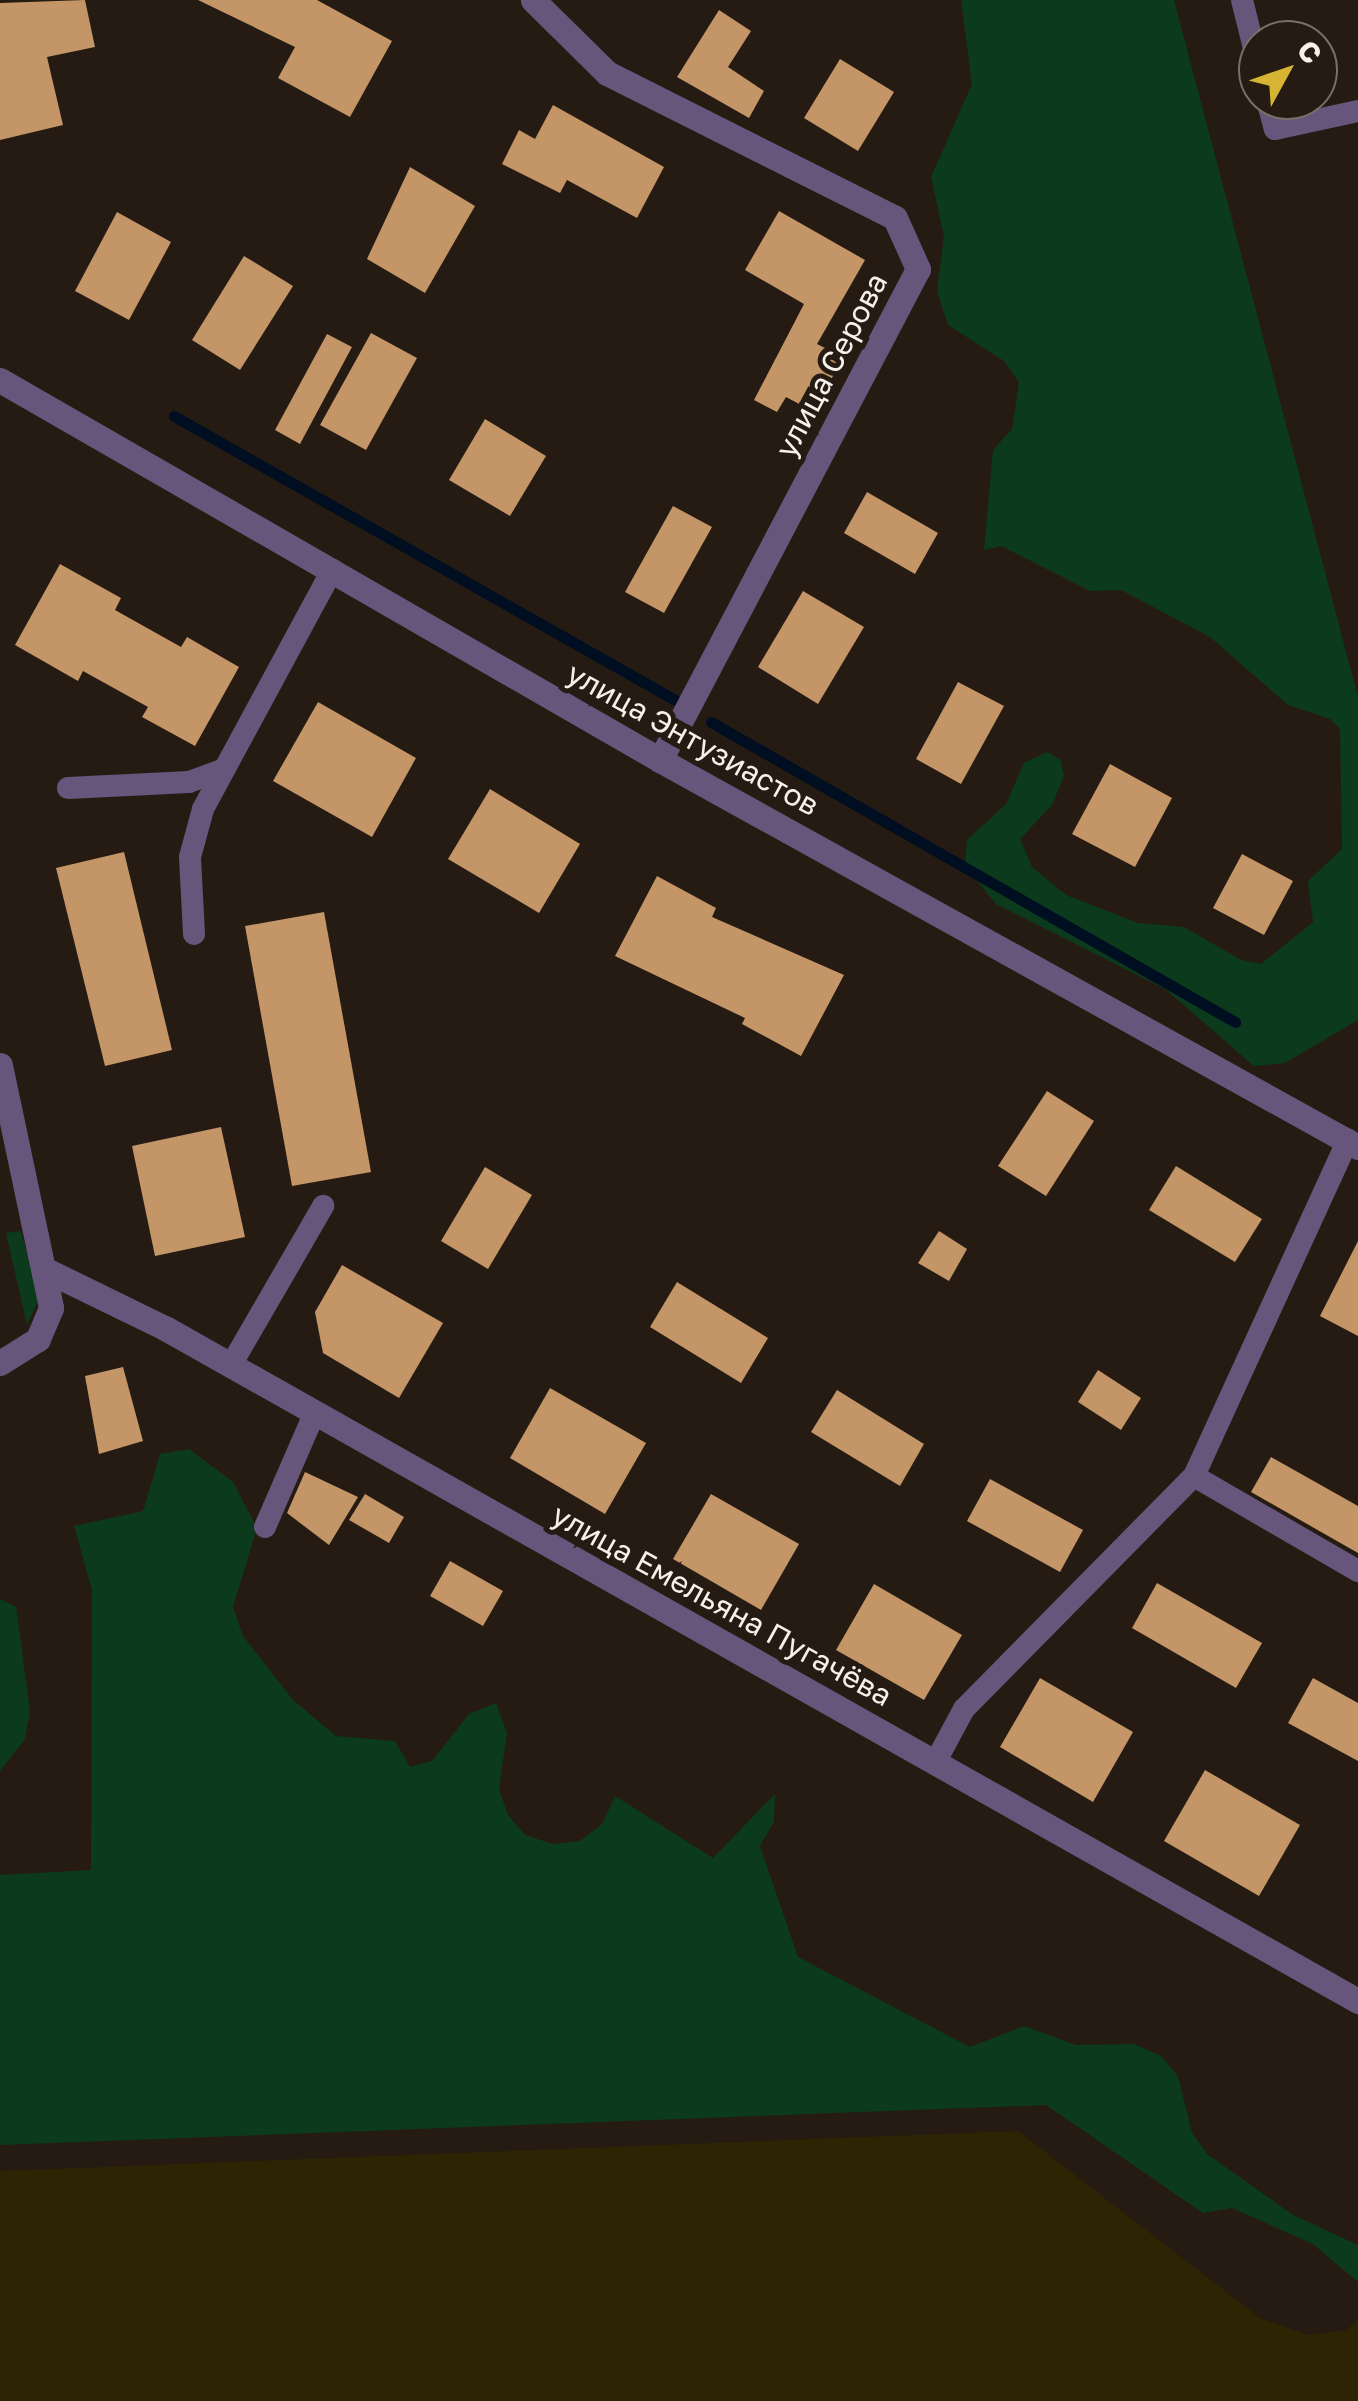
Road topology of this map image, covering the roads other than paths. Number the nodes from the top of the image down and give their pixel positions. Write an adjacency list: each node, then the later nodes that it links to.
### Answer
1 (533, 0): 6 (street, улица Серова)
2 (1272, 120): 3 (lane)
3 (1316, 120)
4 (0, 380): 5 (street, улица Энтузиастов)
5 (332, 570): 6 (street, улица Энтузиастов); 7 (lane)
6 (660, 760): 11 (street, улица Энтузиастов)
7 (224, 769): 8 (lane); 9 (lane)
8 (68, 788)
9 (194, 934)
10 (0, 1064): 13 (street)
11 (1353, 1144): 17 (lane)
12 (323, 1206): 15 (lane)
13 (50, 1272): 14 (street); 15 (street, улица Емельяна Пугачёва)
14 (0, 1363)
15 (231, 1365): 16 (street, улица Емельяна Пугачёва)
16 (315, 1412): 18 (lane); 20 (street, улица Емельяна Пугачёва)
17 (1194, 1476): 19 (lane); 20 (lane)
18 (265, 1527)
19 (1358, 1571)
20 (936, 1761): 21 (street, улица Емельяна Пугачёва)
21 (1358, 2002)

